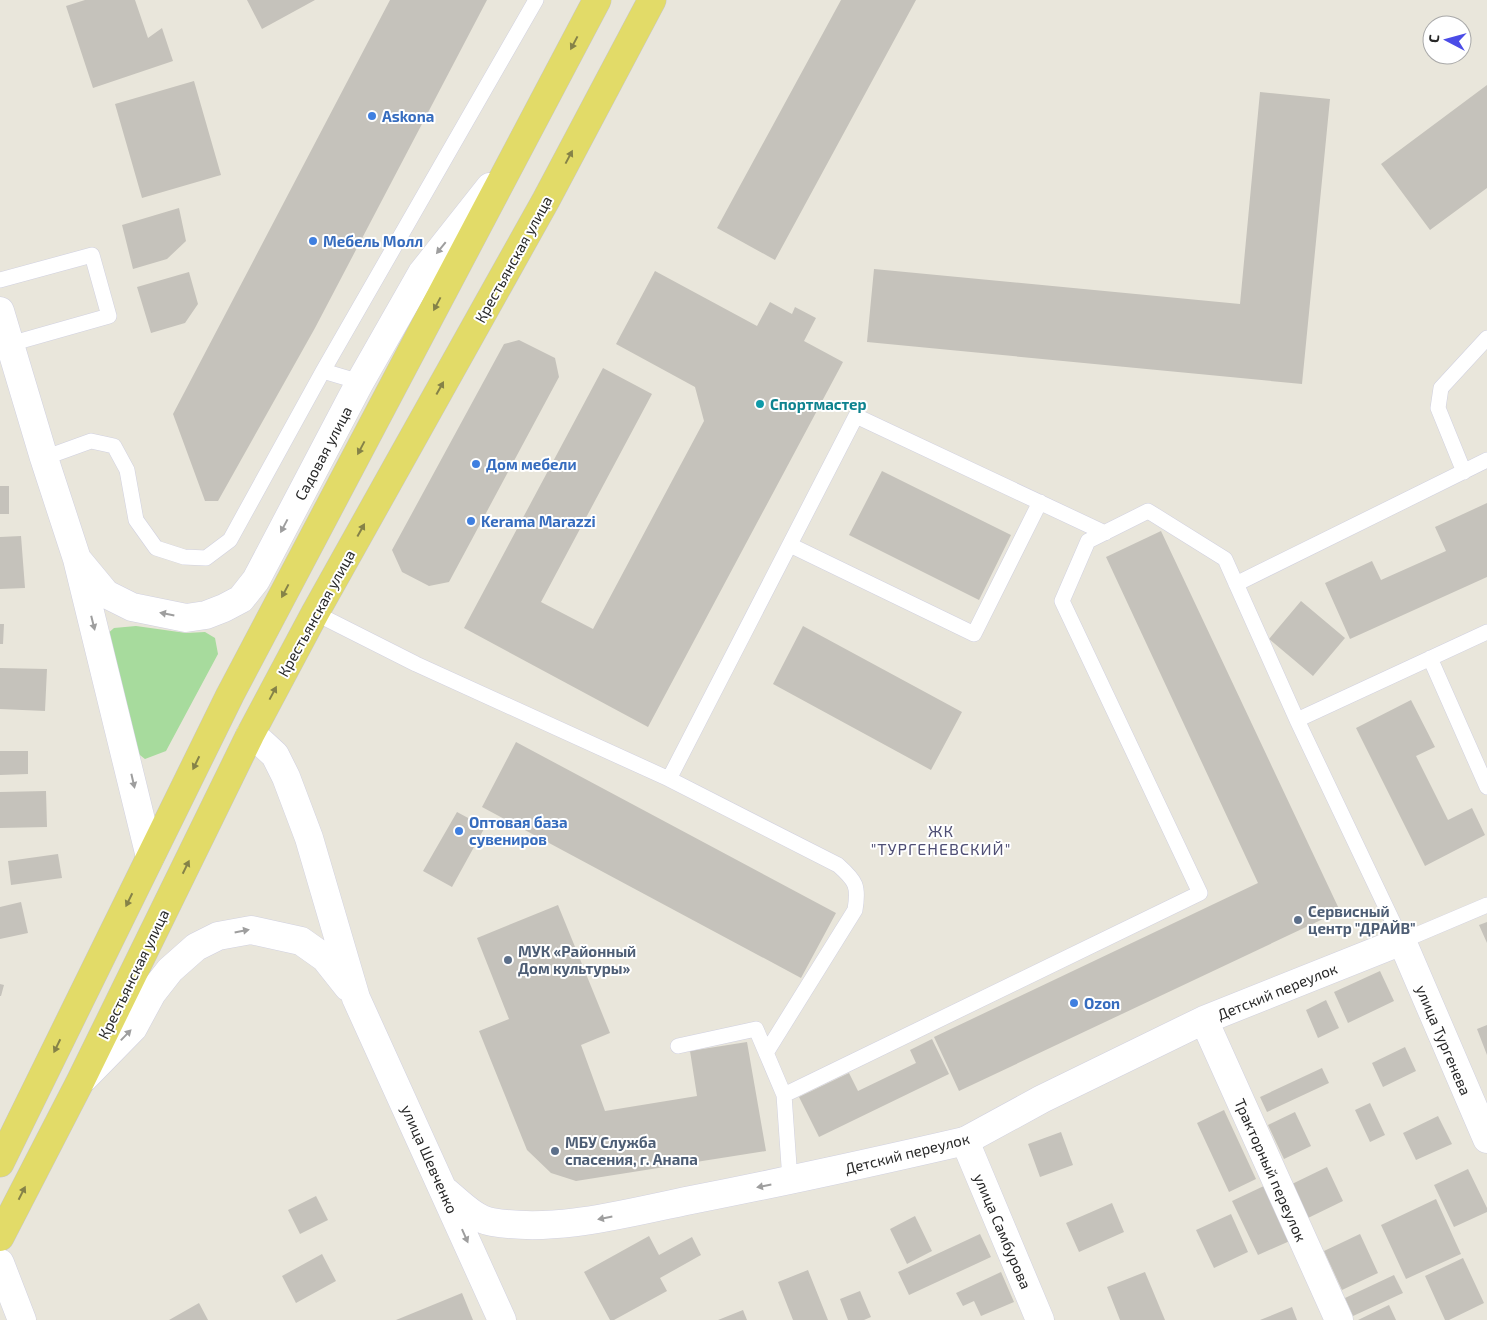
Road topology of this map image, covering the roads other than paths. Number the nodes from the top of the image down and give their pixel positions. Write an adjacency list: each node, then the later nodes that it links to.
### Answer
1 (536, 0): 9 (lane)
2 (597, 0): 4 (main road, one-way to 4)
3 (652, 0): 19 (main road, Крестьянская улица, one-way to 3)
4 (516, 156): 10 (street, Садовая улица, one-way to 10); 22 (main road, one-way to 22)
5 (0, 280): 8 (lane)
6 (0, 310): 8 (street, Садовая улица)
7 (1487, 338): 13 (lane)
8 (10, 344): 11 (street, Садовая улица)
9 (323, 371): 10 (lane); 11 (lane)
10 (360, 382): 17 (street, Садовая улица, one-way to 17)
11 (44, 458): 17 (street, Садовая улица)
12 (1487, 460): 13 (lane)
13 (1464, 472): 18 (lane)
14 (1040, 502): 15 (lane); 16 (lane); 16 (lane)
15 (1105, 533): 18 (lane); 35 (lane)
16 (790, 545): 25 (lane)
17 (77, 559): 27 (street, Садовая улица, one-way to 27)
18 (1236, 584): 23 (lane)
19 (316, 612): 24 (main road, Крестьянская улица, one-way to 19); 25 (lane)
20 (1487, 632): 21 (lane)
21 (1430, 658): 23 (lane); 26 (lane)
22 (218, 719): 24 (main road); 27 (main road, one-way to 27)
23 (1297, 720): 29 (lane)
24 (250, 736): 30 (street, улица Шевченко); 34 (main road, Крестьянская улица, one-way to 24)
25 (669, 780): 33 (lane)
26 (1487, 787)
27 (150, 856): 38 (main road, one-way to 38)
28 (1487, 905): 29 (lane)
29 (1402, 941): 31 (street, Детский переулок); 36 (street, улица Тургенева)
30 (356, 998): 34 (street, улица Шевченко, one-way to 30); 40 (street, улица Шевченко)
31 (1204, 1020): 37 (street, Детский переулок); 46 (street, Тракторный переулок)
32 (678, 1046): 33 (lane)
33 (766, 1053): 35 (lane)
34 (80, 1082): 41 (main road, Крестьянская улица, one-way to 34)
35 (784, 1095): 39 (lane)
36 (1487, 1139)
37 (965, 1141): 39 (street, Детский переулок); 45 (street, улица Самбурова)
38 (0, 1163)
39 (790, 1180): 40 (street, Детский переулок, one-way to 40)
40 (445, 1191): 44 (street, улица Шевченко, one-way to 44)
41 (0, 1237)
42 (0, 1263): 43 (street)
43 (22, 1320)
44 (502, 1320)
45 (1040, 1320)
46 (1339, 1320)

